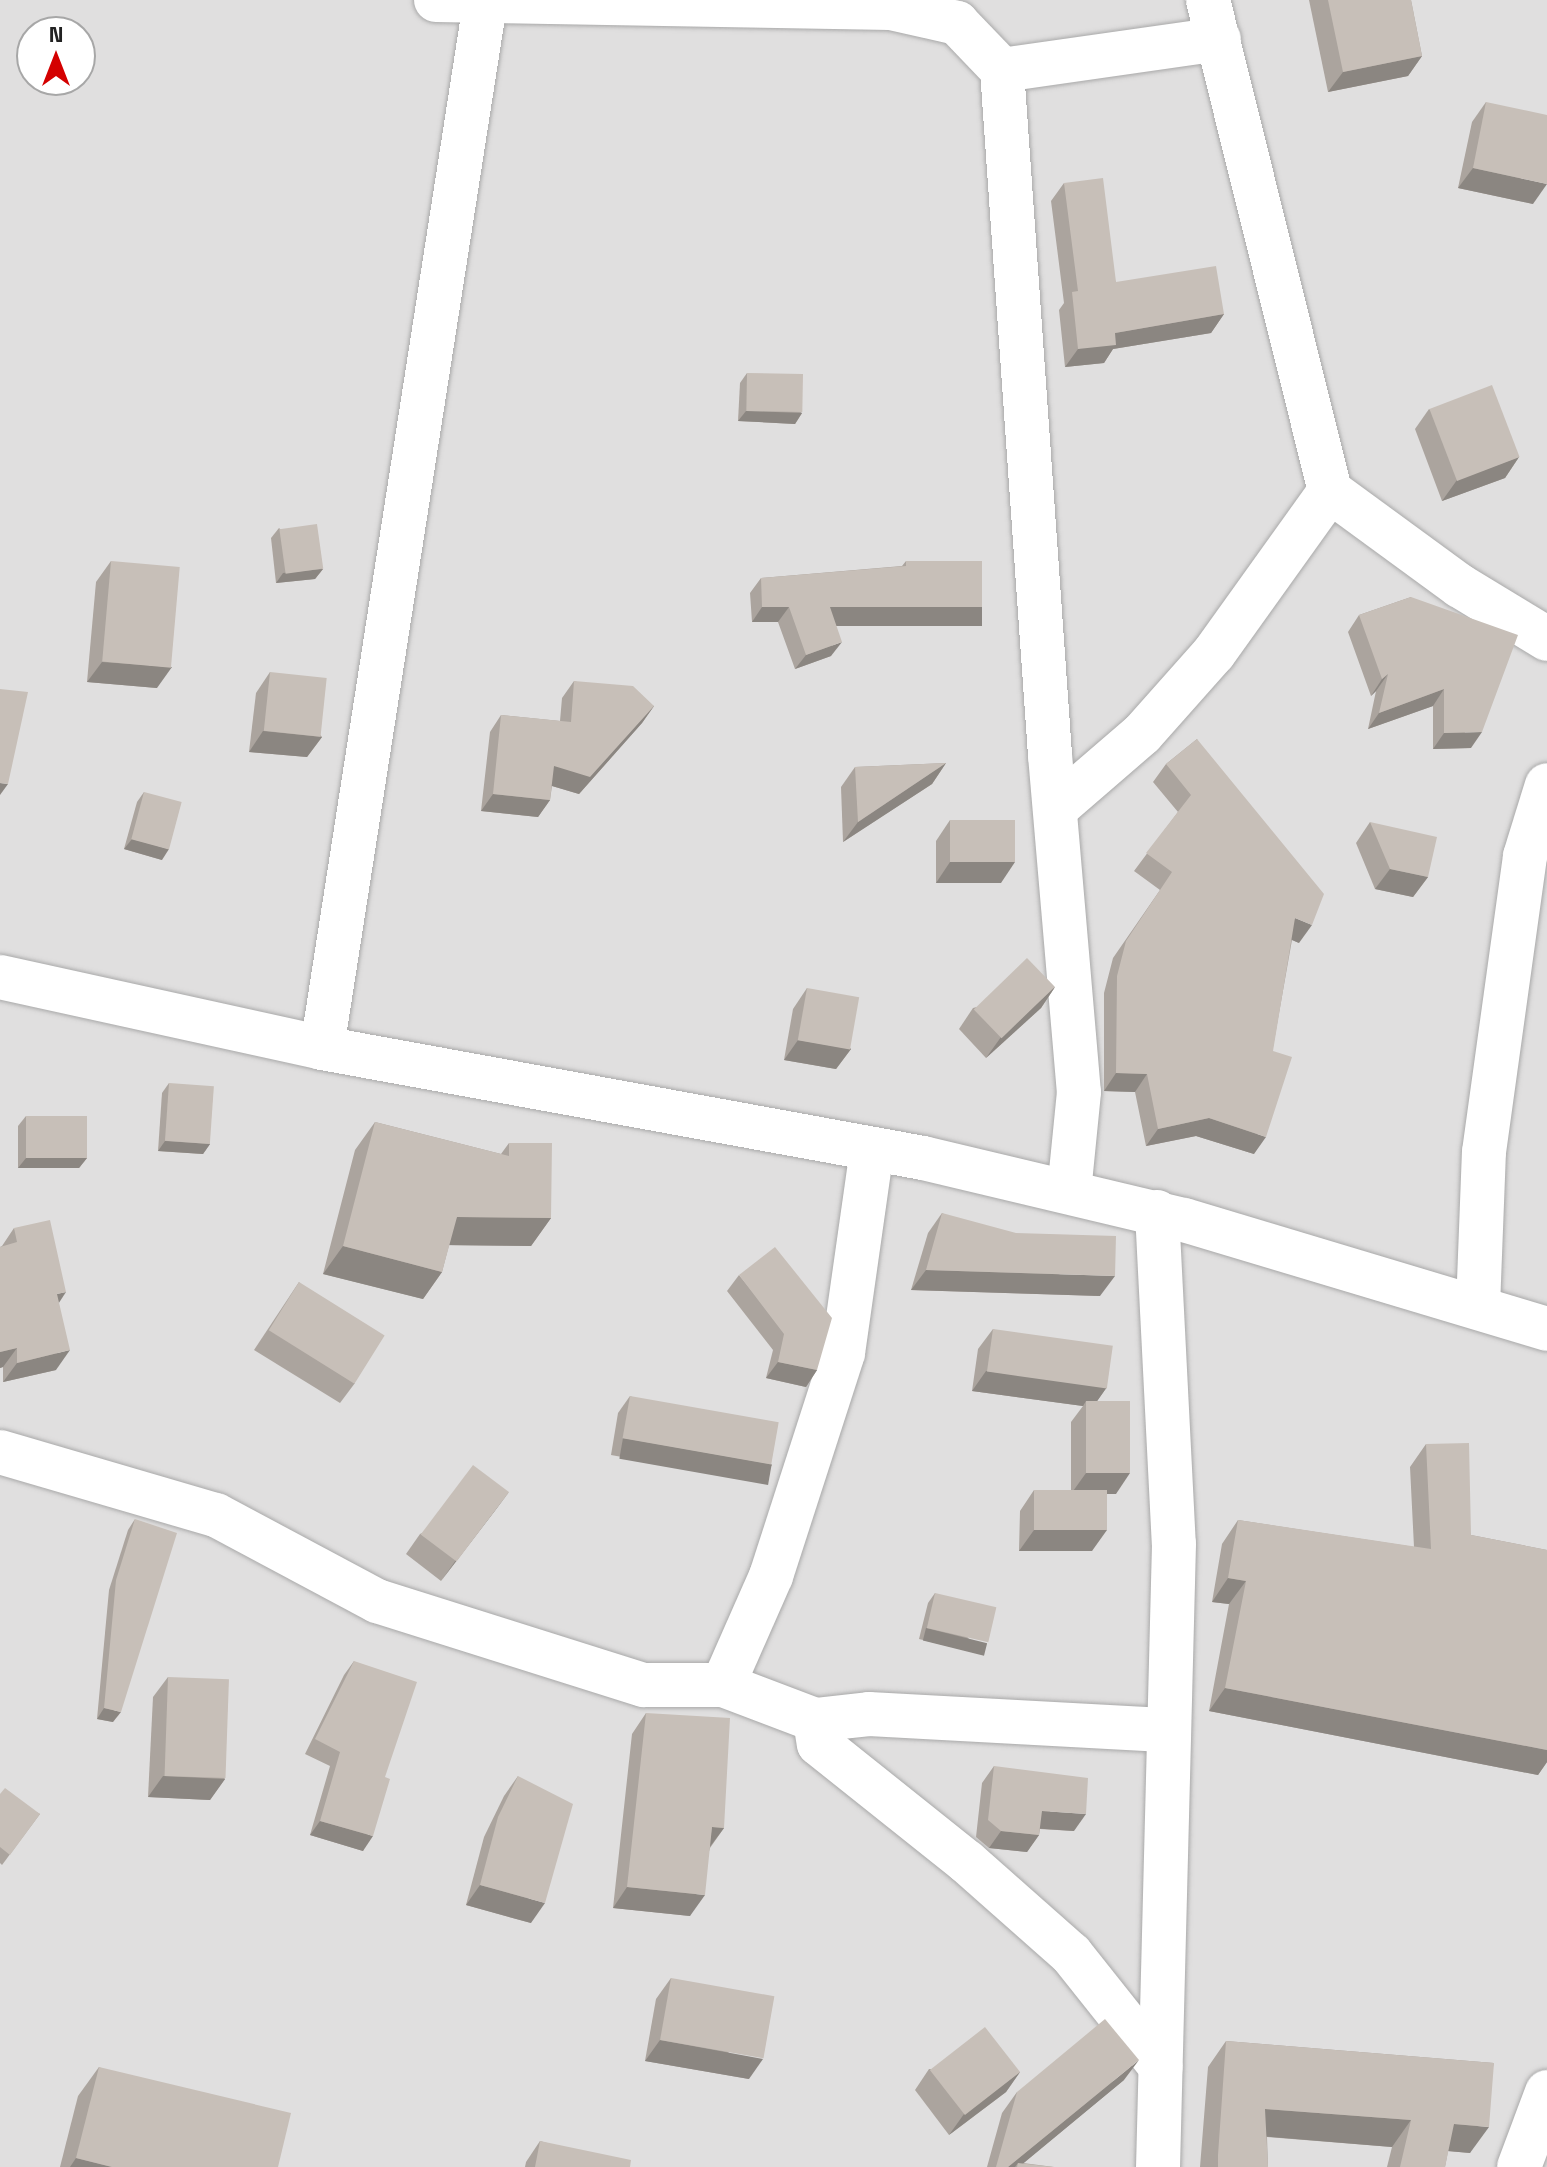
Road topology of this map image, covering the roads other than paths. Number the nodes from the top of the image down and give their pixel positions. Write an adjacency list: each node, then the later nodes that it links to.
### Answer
1 (436, 0): 2 (street)
2 (485, 4): 4 (street); 10 (street)
3 (1214, 19): 4 (street); 5 (street)
4 (1002, 70): 8 (street)
5 (1330, 491): 6 (street); 8 (street)
6 (1547, 639)
7 (1547, 785): 14 (street)
8 (1055, 809): 12 (street)
9 (0, 977): 10 (street)
10 (322, 1048): 11 (street)
11 (872, 1149): 12 (street); 17 (street)
12 (1069, 1192): 13 (street)
13 (1157, 1212): 14 (street); 19 (street)
14 (1478, 1307): 15 (street)
15 (1547, 1329)
16 (0, 1452): 17 (street)
17 (723, 1685): 18 (street)
18 (815, 1720): 19 (street); 20 (street)
19 (1169, 1730): 20 (street)
20 (1161, 2067): 22 (street)
21 (1547, 2092): 23 (street)
22 (1158, 2167)
23 (1519, 2167)

